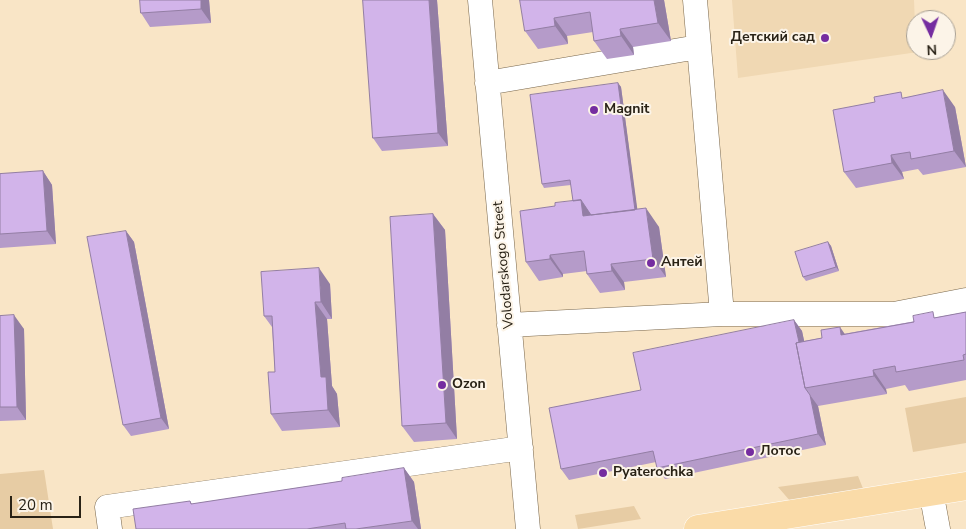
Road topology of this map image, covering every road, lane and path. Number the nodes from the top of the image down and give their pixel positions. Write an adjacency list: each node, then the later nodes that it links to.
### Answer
1 (480, 0): 4 (street, Volodarskogo Street)
2 (695, 0): 3 (street)
3 (698, 47): 4 (street); 6 (street)
4 (488, 84): 7 (street, Volodarskogo Street)
5 (966, 300): 6 (street)
6 (722, 314): 7 (street)
7 (509, 325): 8 (street, Volodarskogo Street)
8 (520, 448): 11 (street); 12 (street, Volodarskogo Street)
9 (966, 486): 10 (main road)
10 (931, 491): 13 (main road); 14 (street)
11 (110, 529)
12 (528, 529)
13 (698, 529)
14 (938, 529)

